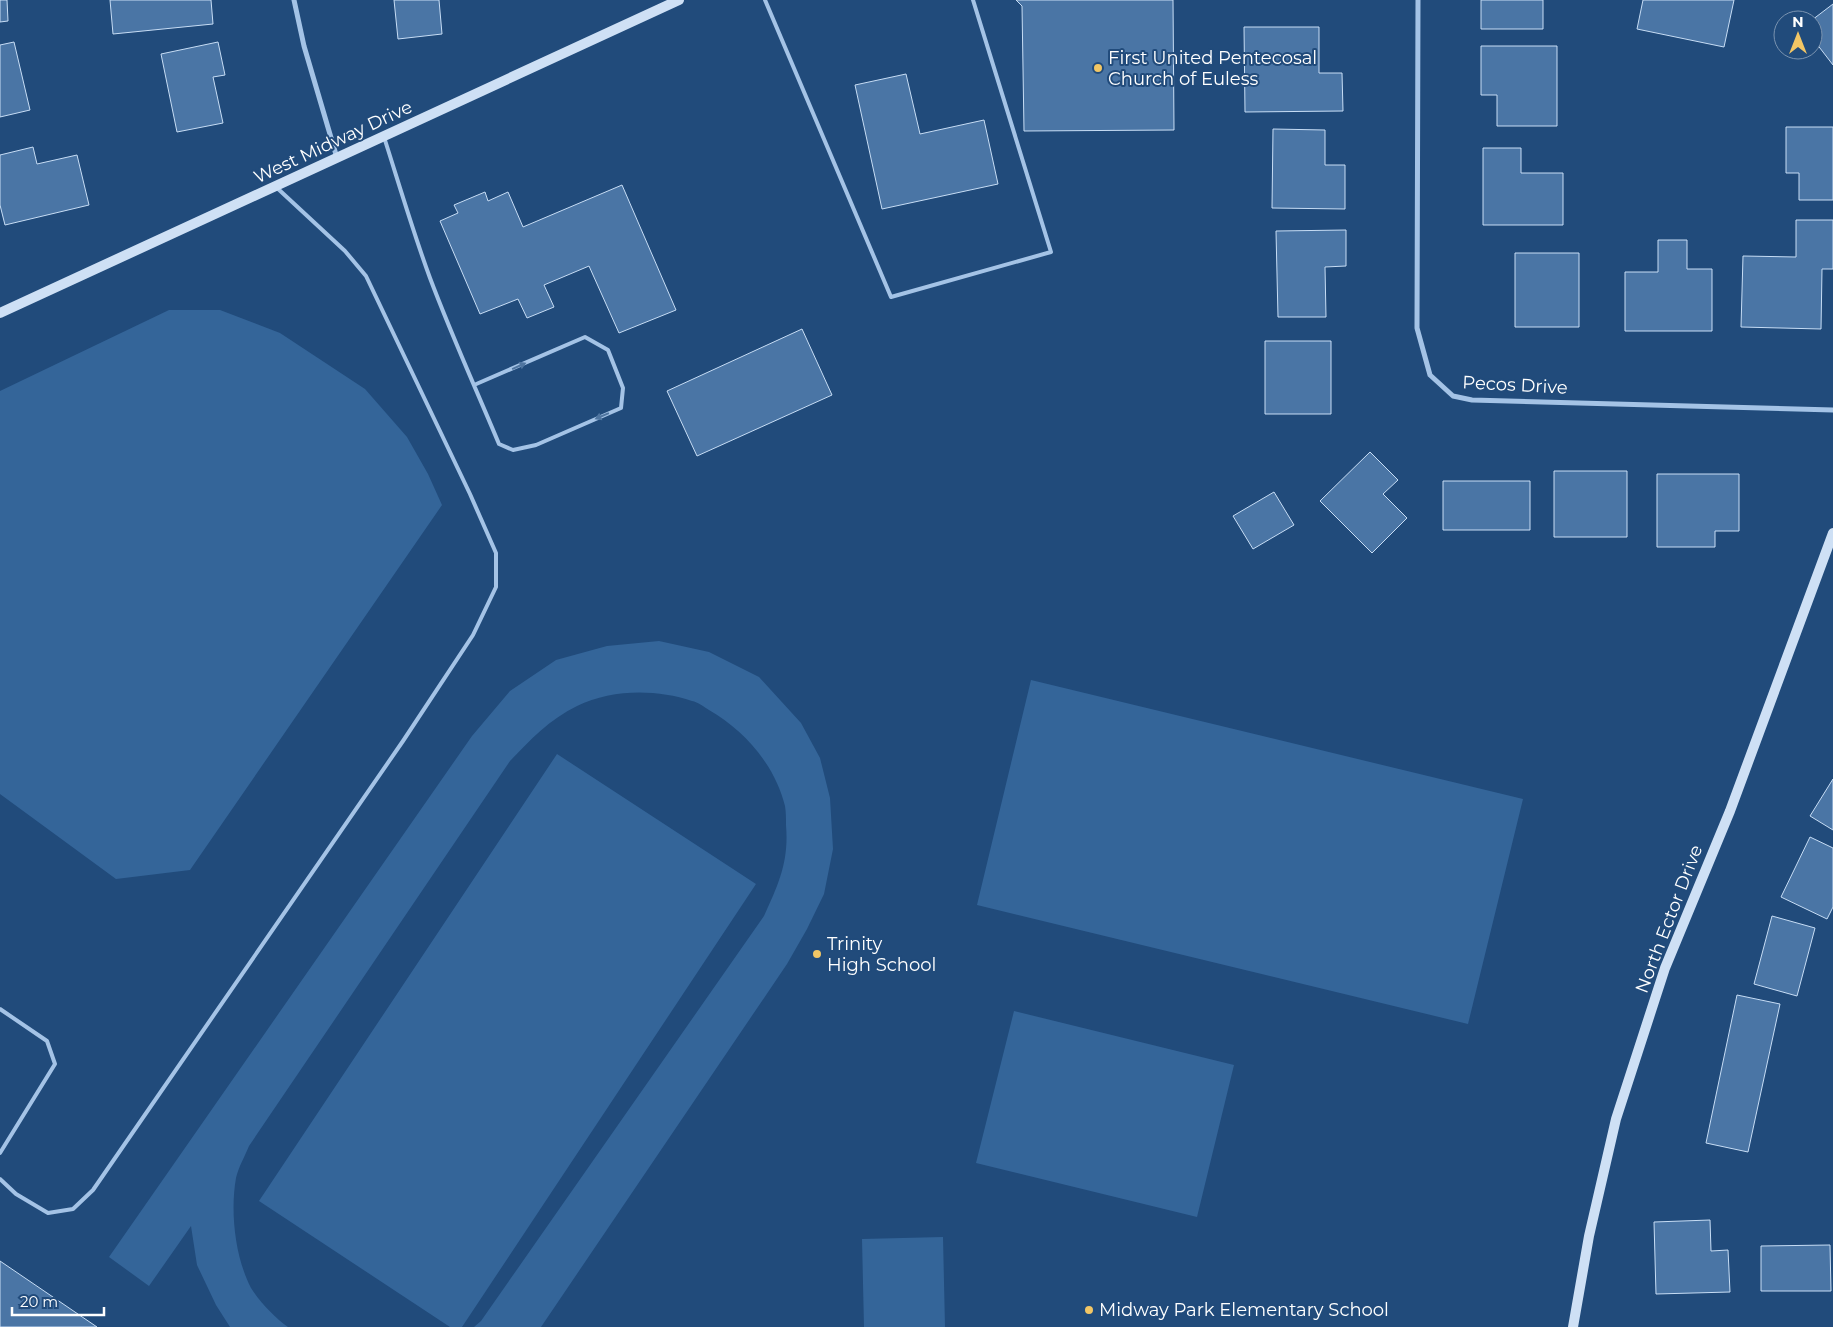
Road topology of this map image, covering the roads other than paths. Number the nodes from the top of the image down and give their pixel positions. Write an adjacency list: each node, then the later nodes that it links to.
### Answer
1 (294, 0): 7 (street)
2 (679, 0): 6 (street, West Midway Drive)
3 (765, 0): 4 (lane)
4 (973, 0)
5 (1418, 0): 11 (street, Pecos Drive)
6 (384, 137): 7 (street, West Midway Drive); 10 (lane)
7 (337, 158): 8 (street, West Midway Drive)
8 (275, 187): 9 (street, West Midway Drive); 15 (lane)
9 (0, 312)
10 (474, 385): 10 (lane, one-way to 10)
11 (1833, 410)
12 (1833, 533): 16 (street, North Ector Drive)
13 (0, 1009): 14 (lane)
14 (0, 1153)
15 (0, 1179)
16 (1573, 1327)

